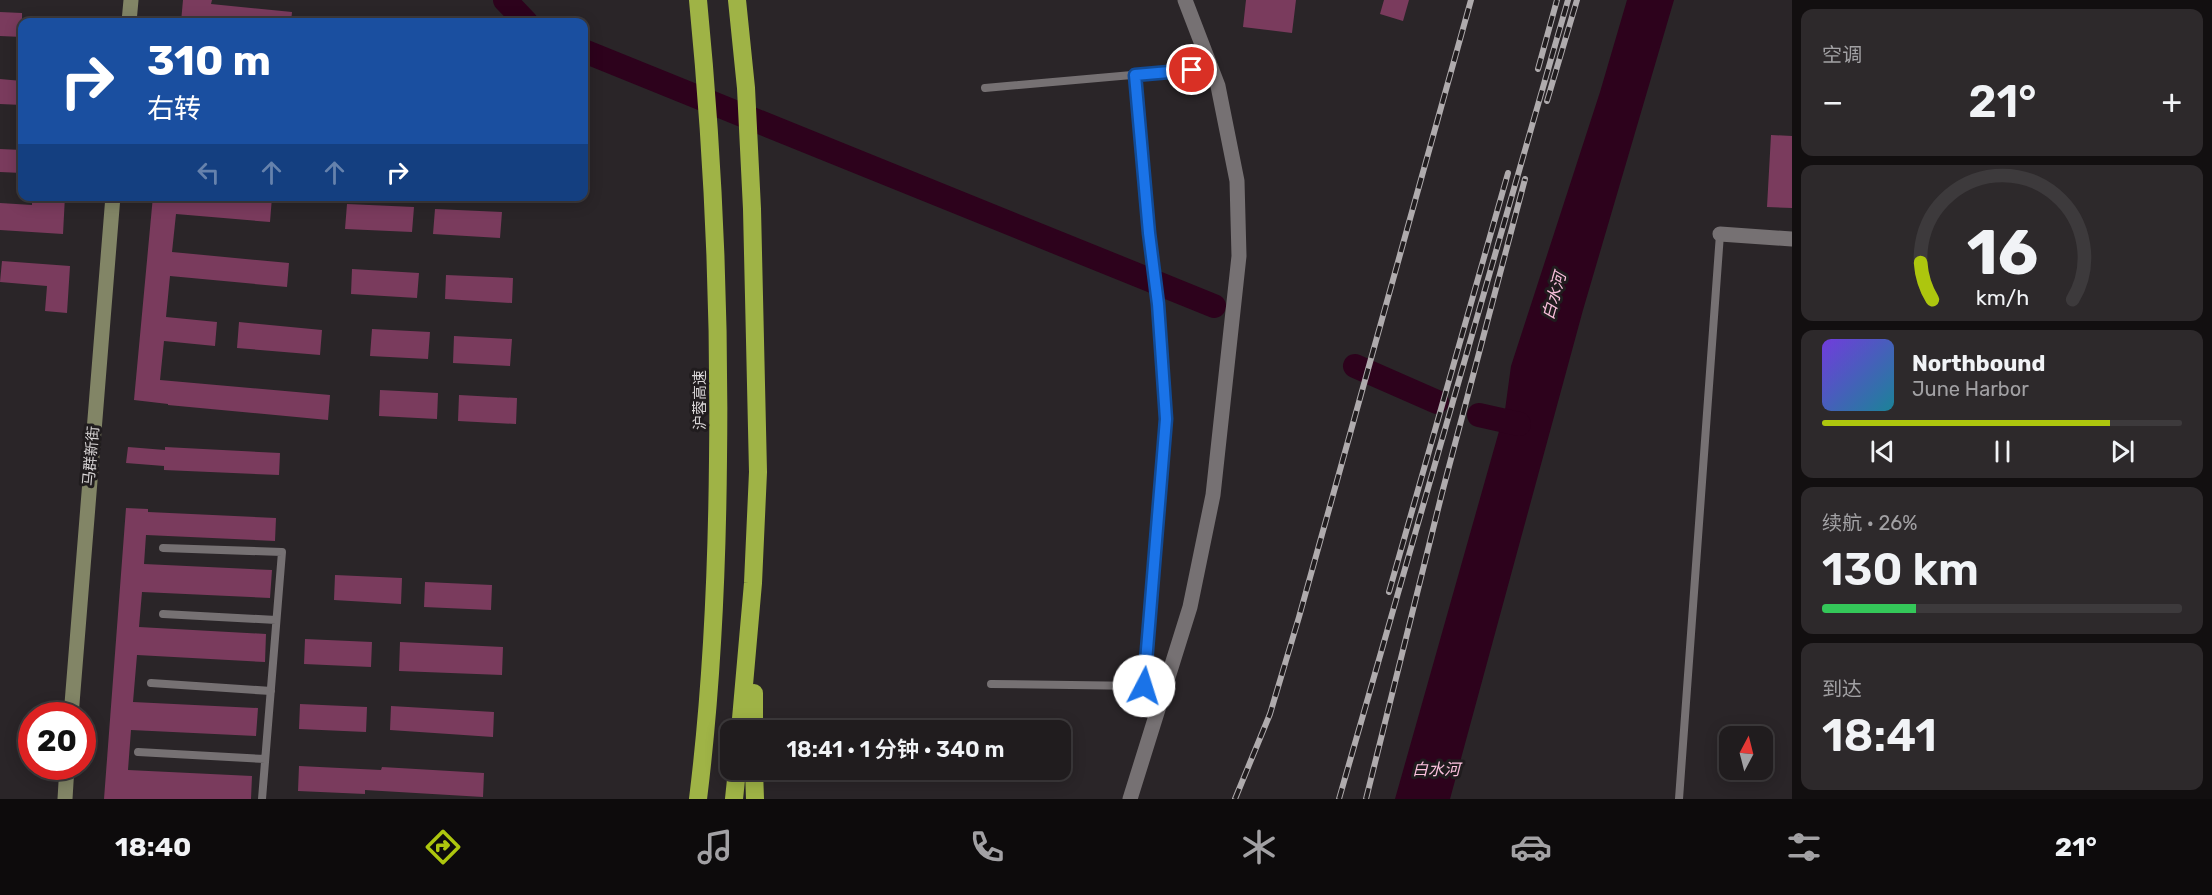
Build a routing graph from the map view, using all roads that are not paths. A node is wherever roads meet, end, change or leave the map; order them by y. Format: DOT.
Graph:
graph roads {
  1 [pos="131,0"];
  2 [pos="698,0"];
  3 [pos="737,0"];
  4 [pos="1185,0"];
  5 [pos="129,18"];
  6 [pos="1211,68"];
  7 [pos="1135,75"];
  8 [pos="985,88"];
  9 [pos="113,201"];
  10 [pos="1720,234"];
  11 [pos="1792,239"];
  12 [pos="163,548"];
  13 [pos="753,583"];
  14 [pos="163,614"];
  15 [pos="276,620"];
  16 [pos="152,683"];
  17 [pos="991,684"];
  18 [pos="271,691"];
  19 [pos="72,702"];
  20 [pos="741,720"];
  21 [pos="754,720"];
  22 [pos="138,752"];
  23 [pos="265,759"];
  24 [pos="66,780"];
  25 [pos="736,780"];
  26 [pos="754,780"];
  27 [pos="65,799"];
  28 [pos="262,799"];
  29 [pos="698,799"];
  30 [pos="734,799"];
  31 [pos="754,799"];
  32 [pos="1130,799"];
  33 [pos="1679,799"];
  1 -- 5 [label="main road"];
  2 -- 29 [label="highway, 沪蓉高速"];
  3 -- 13 [label="highway"];
  4 -- 6 [label="street"];
  6 -- 7 [label="lane"];
  6 -- 32 [label="street"];
  7 -- 8 [label="lane"];
  7 -- 17 [label="lane"];
  9 -- 19 [label="main road, 马群新街"];
  10 -- 11 [label="street"];
  10 -- 33 [label="lane"];
  12 -- 15 [label="lane"];
  13 -- 20 [label="highway"];
  13 -- 21 [label="highway"];
  14 -- 15 [label="lane"];
  15 -- 18 [label="lane"];
  16 -- 18 [label="lane"];
  18 -- 23 [label="lane"];
  22 -- 23 [label="lane"];
  23 -- 28 [label="lane"];
  24 -- 27 [label="main road"];
  25 -- 30 [label="highway"];
  26 -- 31 [label="highway"];
}
